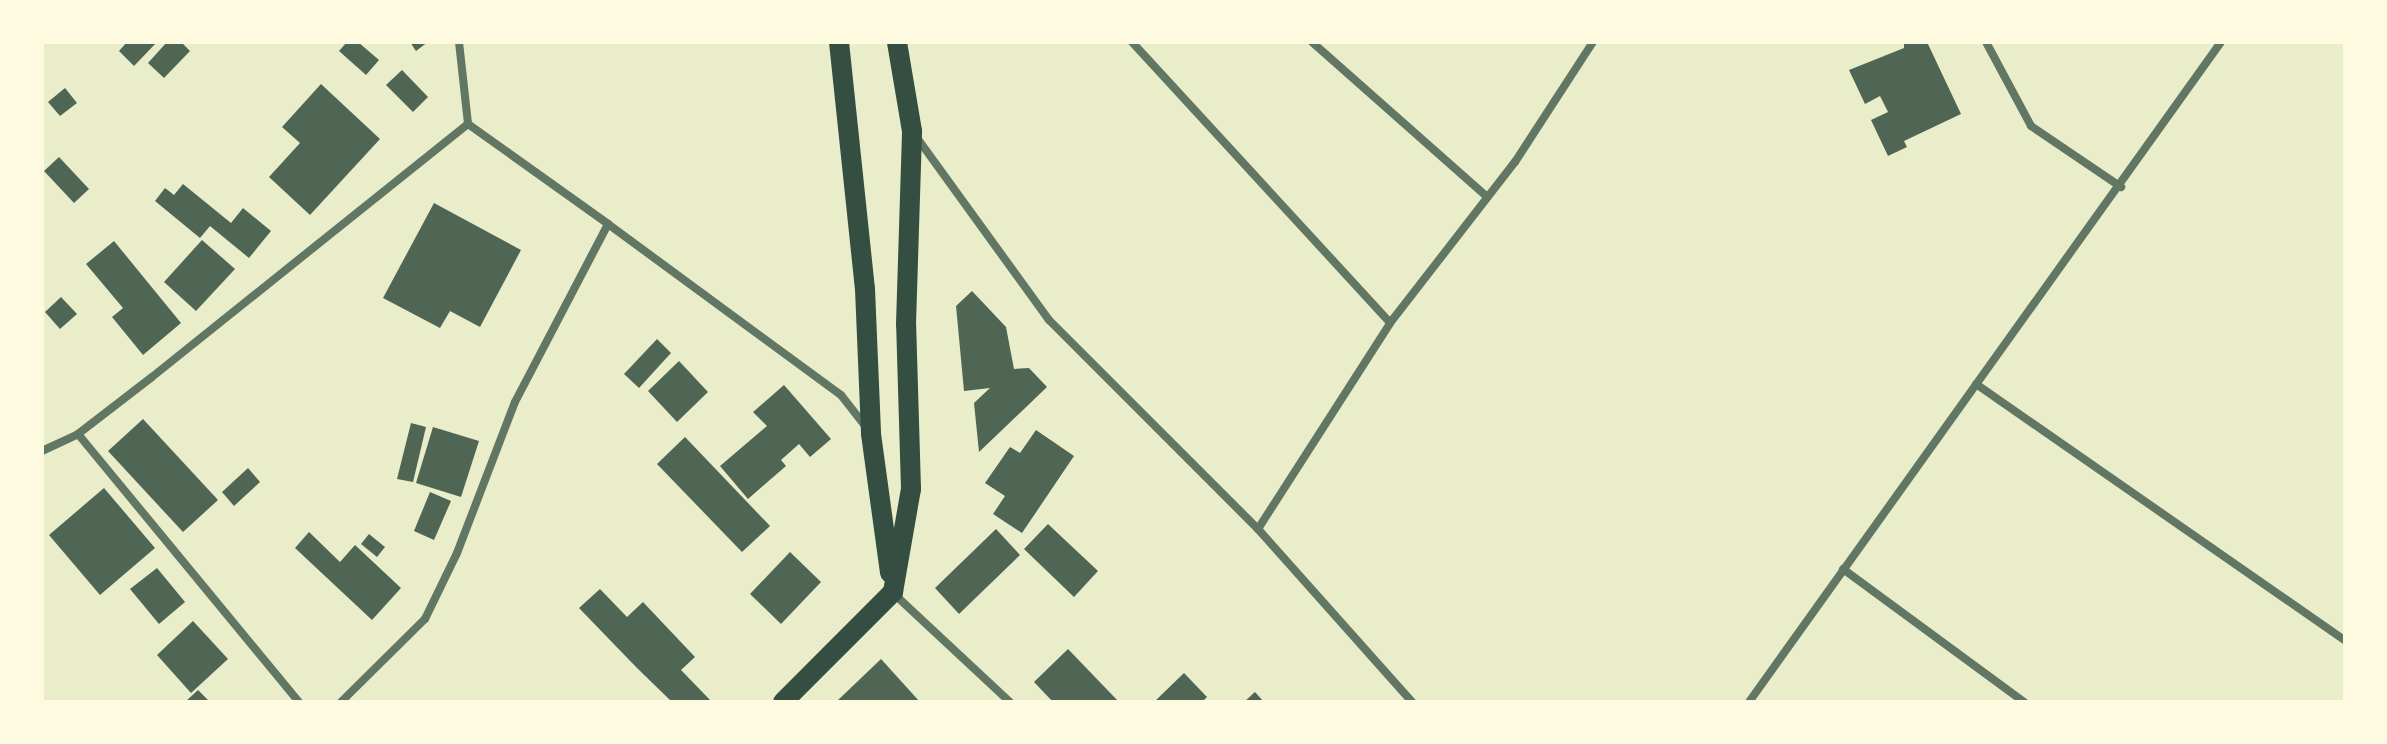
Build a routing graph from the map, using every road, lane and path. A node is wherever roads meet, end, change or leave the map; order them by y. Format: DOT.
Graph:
graph roads {
  1 [pos="459,42"];
  2 [pos="839,42"];
  3 [pos="897,42"];
  4 [pos="1132,42"];
  5 [pos="1312,42"];
  6 [pos="1593,42"];
  7 [pos="1986,42"];
  8 [pos="2221,42"];
  9 [pos="468,124"];
  10 [pos="912,131"];
  11 [pos="2121,187"];
  12 [pos="1487,197"];
  13 [pos="608,224"];
  14 [pos="1390,323"];
  15 [pos="1976,384"];
  16 [pos="78,434"];
  17 [pos="871,434"];
  18 [pos="42,451"];
  19 [pos="1258,529"];
  20 [pos="1843,569"];
  21 [pos="893,592"];
  22 [pos="2345,640"];
  23 [pos="299,702"];
  24 [pos="341,702"];
  25 [pos="783,702"];
  26 [pos="1010,702"];
  27 [pos="1412,702"];
  28 [pos="1749,702"];
  29 [pos="2024,702"];
  1 -- 9 [label="street"];
  2 -- 17 [label="main road"];
  3 -- 10 [label="main road"];
  4 -- 14 [label="street"];
  5 -- 12 [label="street"];
  6 -- 12 [label="street"];
  7 -- 11 [label="street"];
  8 -- 11 [label="street"];
  9 -- 13 [label="street"];
  9 -- 16 [label="street"];
  10 -- 19 [label="street"];
  10 -- 21 [label="main road"];
  11 -- 15 [label="street"];
  12 -- 14 [label="street"];
  13 -- 17 [label="street"];
  13 -- 24 [label="street"];
  14 -- 19 [label="street"];
  15 -- 20 [label="street"];
  15 -- 22 [label="street"];
  16 -- 18 [label="street"];
  16 -- 23 [label="street"];
  17 -- 21 [label="main road"];
  19 -- 27 [label="street"];
  20 -- 28 [label="street"];
  20 -- 29 [label="street"];
  21 -- 25 [label="main road"];
  21 -- 26 [label="street"];
}
